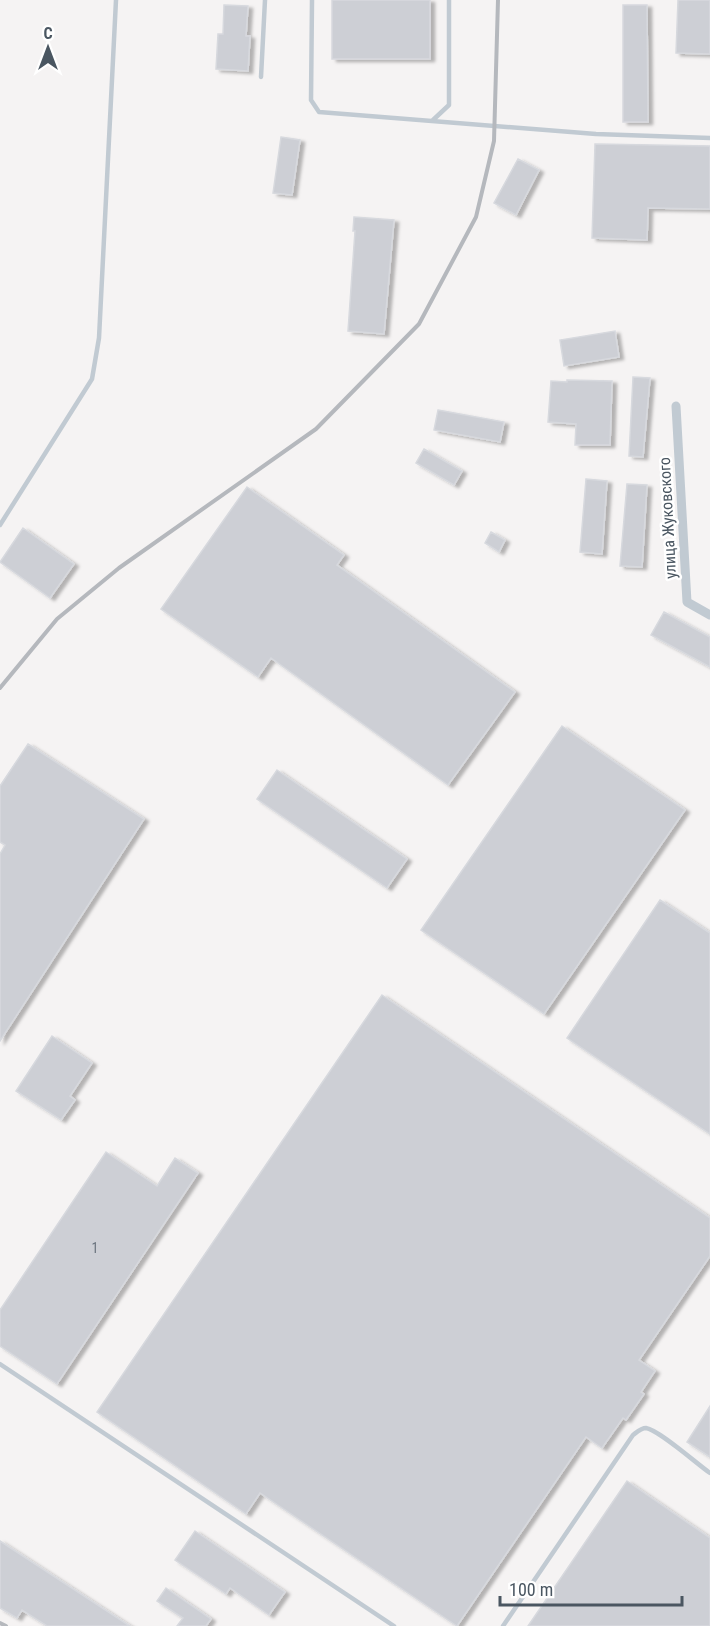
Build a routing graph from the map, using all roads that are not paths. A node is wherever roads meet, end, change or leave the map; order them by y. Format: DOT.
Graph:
graph roads {
  1 [pos="116,0"];
  2 [pos="265,0"];
  3 [pos="312,0"];
  4 [pos="449,0"];
  5 [pos="261,77"];
  6 [pos="433,120"];
  7 [pos="710,138"];
  8 [pos="676,406"];
  9 [pos="0,525"];
  10 [pos="710,615"];
  11 [pos="0,1364"];
  12 [pos="710,1473"];
  13 [pos="394,1626"];
  14 [pos="503,1626"];
  1 -- 9 [label="lane"];
  2 -- 5 [label="lane"];
  3 -- 6 [label="lane"];
  4 -- 6 [label="lane"];
  6 -- 7 [label="lane"];
  8 -- 10 [label="street, улица Жуковского"];
  11 -- 13 [label="lane"];
  12 -- 14 [label="lane"];
}
